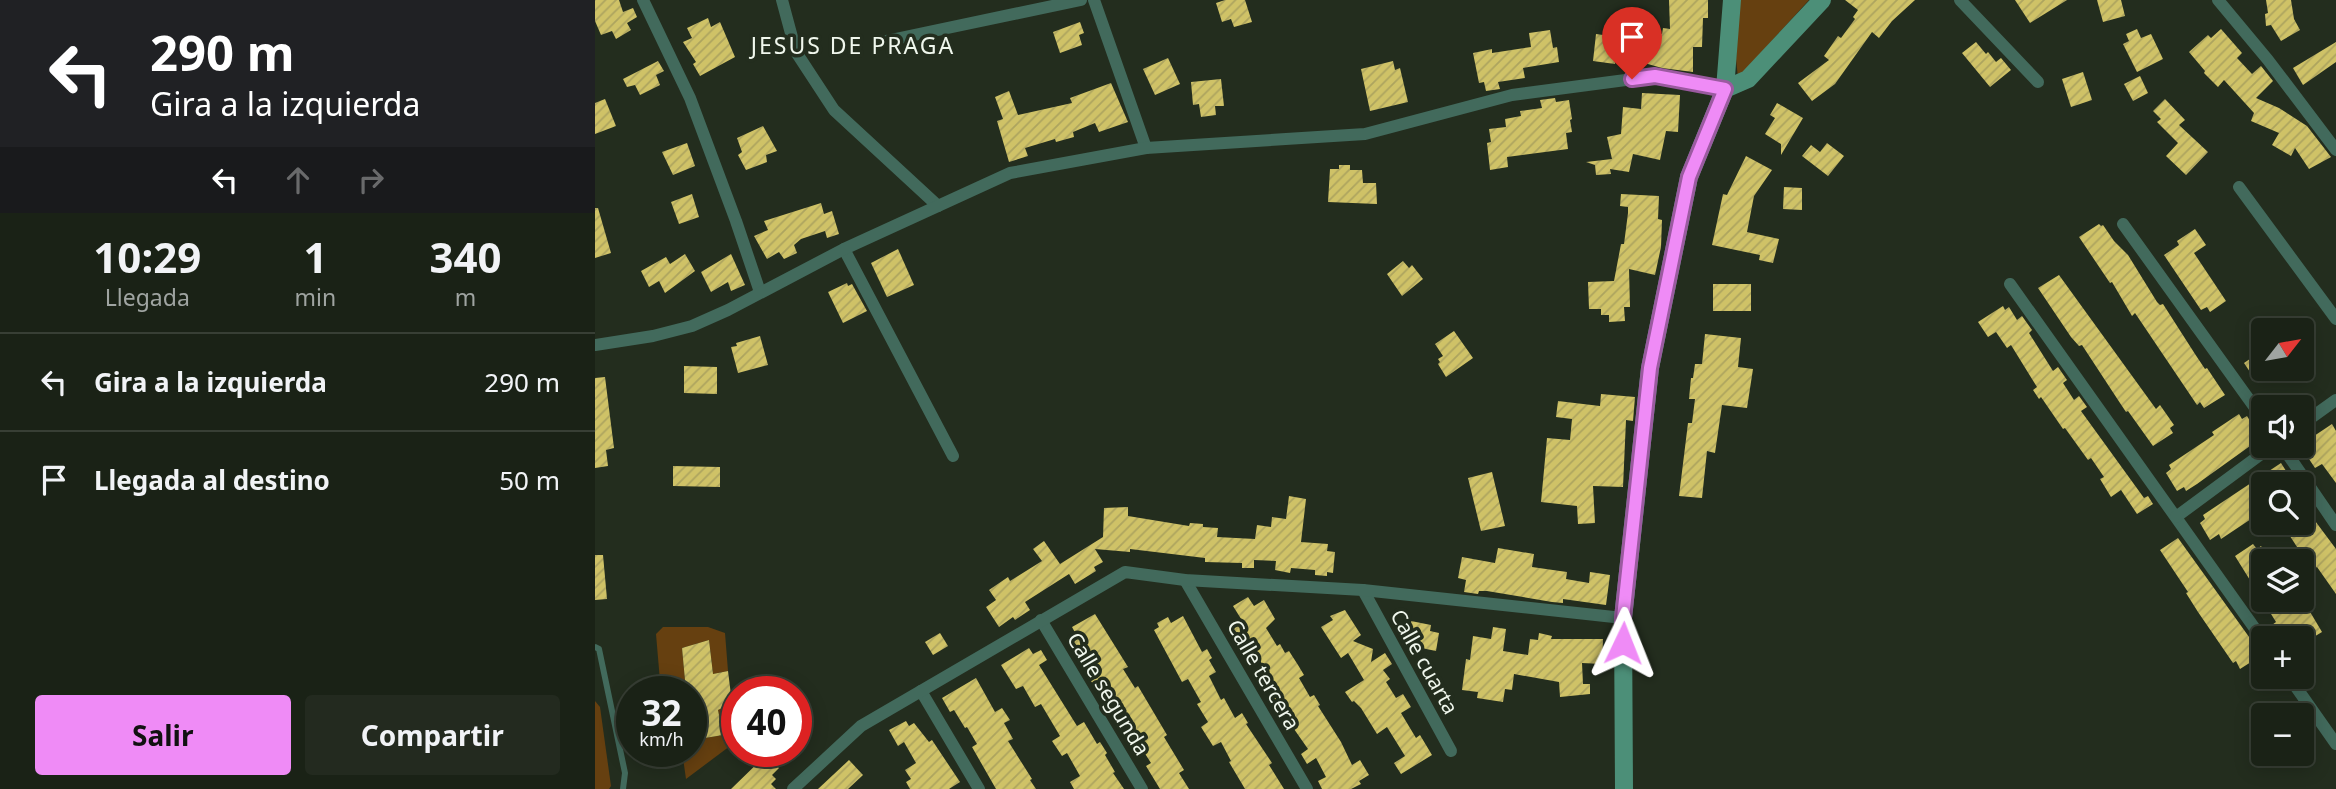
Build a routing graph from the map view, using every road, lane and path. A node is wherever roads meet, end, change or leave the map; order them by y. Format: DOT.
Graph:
graph roads {
  1 [pos="643,0"];
  2 [pos="782,0"];
  3 [pos="1081,0"];
  4 [pos="1094,0"];
  5 [pos="1732,0"];
  6 [pos="1822,0"];
  7 [pos="1959,0"];
  8 [pos="2218,0"];
  9 [pos="881,42"];
  10 [pos="2038,82"];
  11 [pos="1725,89"];
  12 [pos="1146,148"];
  13 [pos="2336,150"];
  14 [pos="2239,187"];
  15 [pos="938,206"];
  16 [pos="2123,224"];
  17 [pos="844,249"];
  18 [pos="2010,284"];
  19 [pos="760,292"];
  20 [pos="2336,319"];
  21 [pos="595,345"];
  22 [pos="2336,400"];
  23 [pos="2251,402"];
  24 [pos="2314,416"];
  25 [pos="953,456"];
  26 [pos="2256,458"];
  27 [pos="2290,458"];
  28 [pos="2176,517"];
  29 [pos="2336,525"];
  30 [pos="1185,580"];
  31 [pos="1363,590"];
  32 [pos="1623,618"];
  33 [pos="1041,620"];
  34 [pos="2253,626"];
  35 [pos="595,647"];
  36 [pos="2297,689"];
  37 [pos="921,691"];
  38 [pos="2336,744"];
  39 [pos="1451,751"];
  40 [pos="623,789"];
  41 [pos="793,789"];
  42 [pos="979,789"];
  43 [pos="1142,789"];
  44 [pos="1307,789"];
  45 [pos="1624,789"];
  1 -- 19 [label="street"];
  2 -- 15 [label="street"];
  3 -- 9 [label="street"];
  4 -- 12 [label="street"];
  5 -- 11 [label="street"];
  6 -- 11 [label="street"];
  7 -- 10 [label="street"];
  8 -- 13 [label="street"];
  11 -- 12 [label="street"];
  11 -- 32 [label="street"];
  12 -- 15 [label="street"];
  14 -- 20 [label="street"];
  15 -- 17 [label="street"];
  16 -- 23 [label="street"];
  17 -- 19 [label="street"];
  17 -- 25 [label="street"];
  18 -- 28 [label="street"];
  19 -- 21 [label="street"];
  22 -- 24 [label="street"];
  26 -- 28 [label="street"];
  27 -- 29 [label="street"];
  28 -- 34 [label="street"];
  30 -- 31 [label="street"];
  30 -- 33 [label="street"];
  30 -- 44 [label="street, Calle tercera"];
  31 -- 32 [label="street"];
  31 -- 39 [label="street, Calle cuarta"];
  32 -- 45 [label="street"];
  33 -- 37 [label="street"];
  33 -- 43 [label="street, Calle segunda"];
  35 -- 40 [label="lane"];
  36 -- 38 [label="street"];
  37 -- 41 [label="street"];
  37 -- 42 [label="street"];
}
